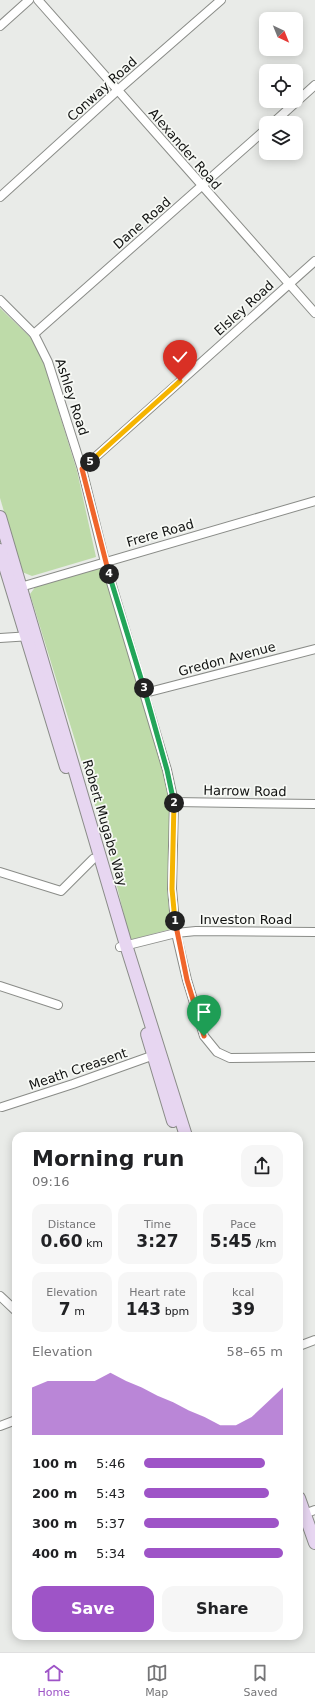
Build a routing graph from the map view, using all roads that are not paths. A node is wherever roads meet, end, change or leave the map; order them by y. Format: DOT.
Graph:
graph roads {
  1 [pos="29,0"];
  2 [pos="38,0"];
  3 [pos="221,0"];
  4 [pos="0,26"];
  5 [pos="315,85"];
  6 [pos="119,89"];
  7 [pos="281,116"];
  8 [pos="259,135"];
  9 [pos="202,186"];
  10 [pos="0,197"];
  11 [pos="315,261"];
  12 [pos="289,285"];
  13 [pos="0,300"];
  14 [pos="315,313"];
  15 [pos="34,334"];
  16 [pos="82,469"];
  17 [pos="315,501"];
  18 [pos="0,516"];
  19 [pos="0,550"];
  20 [pos="105,562"];
  21 [pos="16,588"];
  22 [pos="31,636"];
  23 [pos="0,638"];
  24 [pos="315,649"];
  25 [pos="145,693"];
  26 [pos="174,802"];
  27 [pos="315,804"];
  28 [pos="93,859"];
  29 [pos="0,872"];
  30 [pos="315,932"];
  31 [pos="176,933"];
  32 [pos="123,946"];
  33 [pos="0,986"];
  34 [pos="58,1005"];
  35 [pos="157,1054"];
  36 [pos="315,1057"];
  37 [pos="1,1109"];
  38 [pos="177,1132"];
  39 [pos="185,1132"];
  40 [pos="0,1296"];
  41 [pos="12,1308"];
  42 [pos="315,1340"];
  43 [pos="303,1344"];
  44 [pos="12,1422"];
  45 [pos="0,1426"];
  46 [pos="303,1503"];
  47 [pos="310,1512"];
  48 [pos="315,1543"];
  1 -- 4 [label="street"];
  2 -- 6 [label="street, Alexander Road"];
  3 -- 6 [label="street, Conway Road"];
  5 -- 7 [label="street"];
  6 -- 9 [label="street, Alexander Road"];
  6 -- 10 [label="street, Conway Road"];
  8 -- 9 [label="street, Dane Road"];
  9 -- 12 [label="street, Alexander Road"];
  9 -- 15 [label="street, Dane Road"];
  11 -- 12 [label="street, Elsley Road"];
  12 -- 14 [label="street, Alexander Road"];
  12 -- 16 [label="street, Elsley Road"];
  13 -- 15 [label="street, Ashley Road"];
  15 -- 16 [label="street, Ashley Road"];
  16 -- 20 [label="street, Ashley Road"];
  17 -- 20 [label="street, Frere Road"];
  18 -- 21 [label="main road, Robert Mugabe Way"];
  19 -- 21 [label="main road, Robert Mugabe Way"];
  20 -- 21 [label="street, Frere Road"];
  20 -- 25 [label="street, Ashley Road"];
  21 -- 22 [label="main road, Robert Mugabe Way"];
  22 -- 23 [label="street"];
  22 -- 28 [label="main road, Robert Mugabe Way"];
  22 -- 32 [label="main road, Robert Mugabe Way"];
  24 -- 25 [label="street, Gredon Avenue"];
  25 -- 26 [label="street, Ashley Road"];
  26 -- 27 [label="street, Harrow Road"];
  26 -- 31 [label="street, Ashley Road"];
  28 -- 29 [label="street"];
  28 -- 32 [label="main road, Robert Mugabe Way"];
  30 -- 31 [label="street, Investon Road"];
  31 -- 32 [label="street, Investon Road"];
  31 -- 36 [label="street, Ashley Road"];
  32 -- 35 [label="main road, Robert Mugabe Way"];
  33 -- 34 [label="street"];
  35 -- 37 [label="street, Meath Creasent"];
  35 -- 38 [label="main road, Robert Mugabe Way"];
  35 -- 39 [label="main road, Robert Mugabe Way"];
  40 -- 41 [label="street"];
  42 -- 43 [label="street"];
  44 -- 45 [label="street"];
  46 -- 47 [label="main road"];
  47 -- 48 [label="main road"];
}
